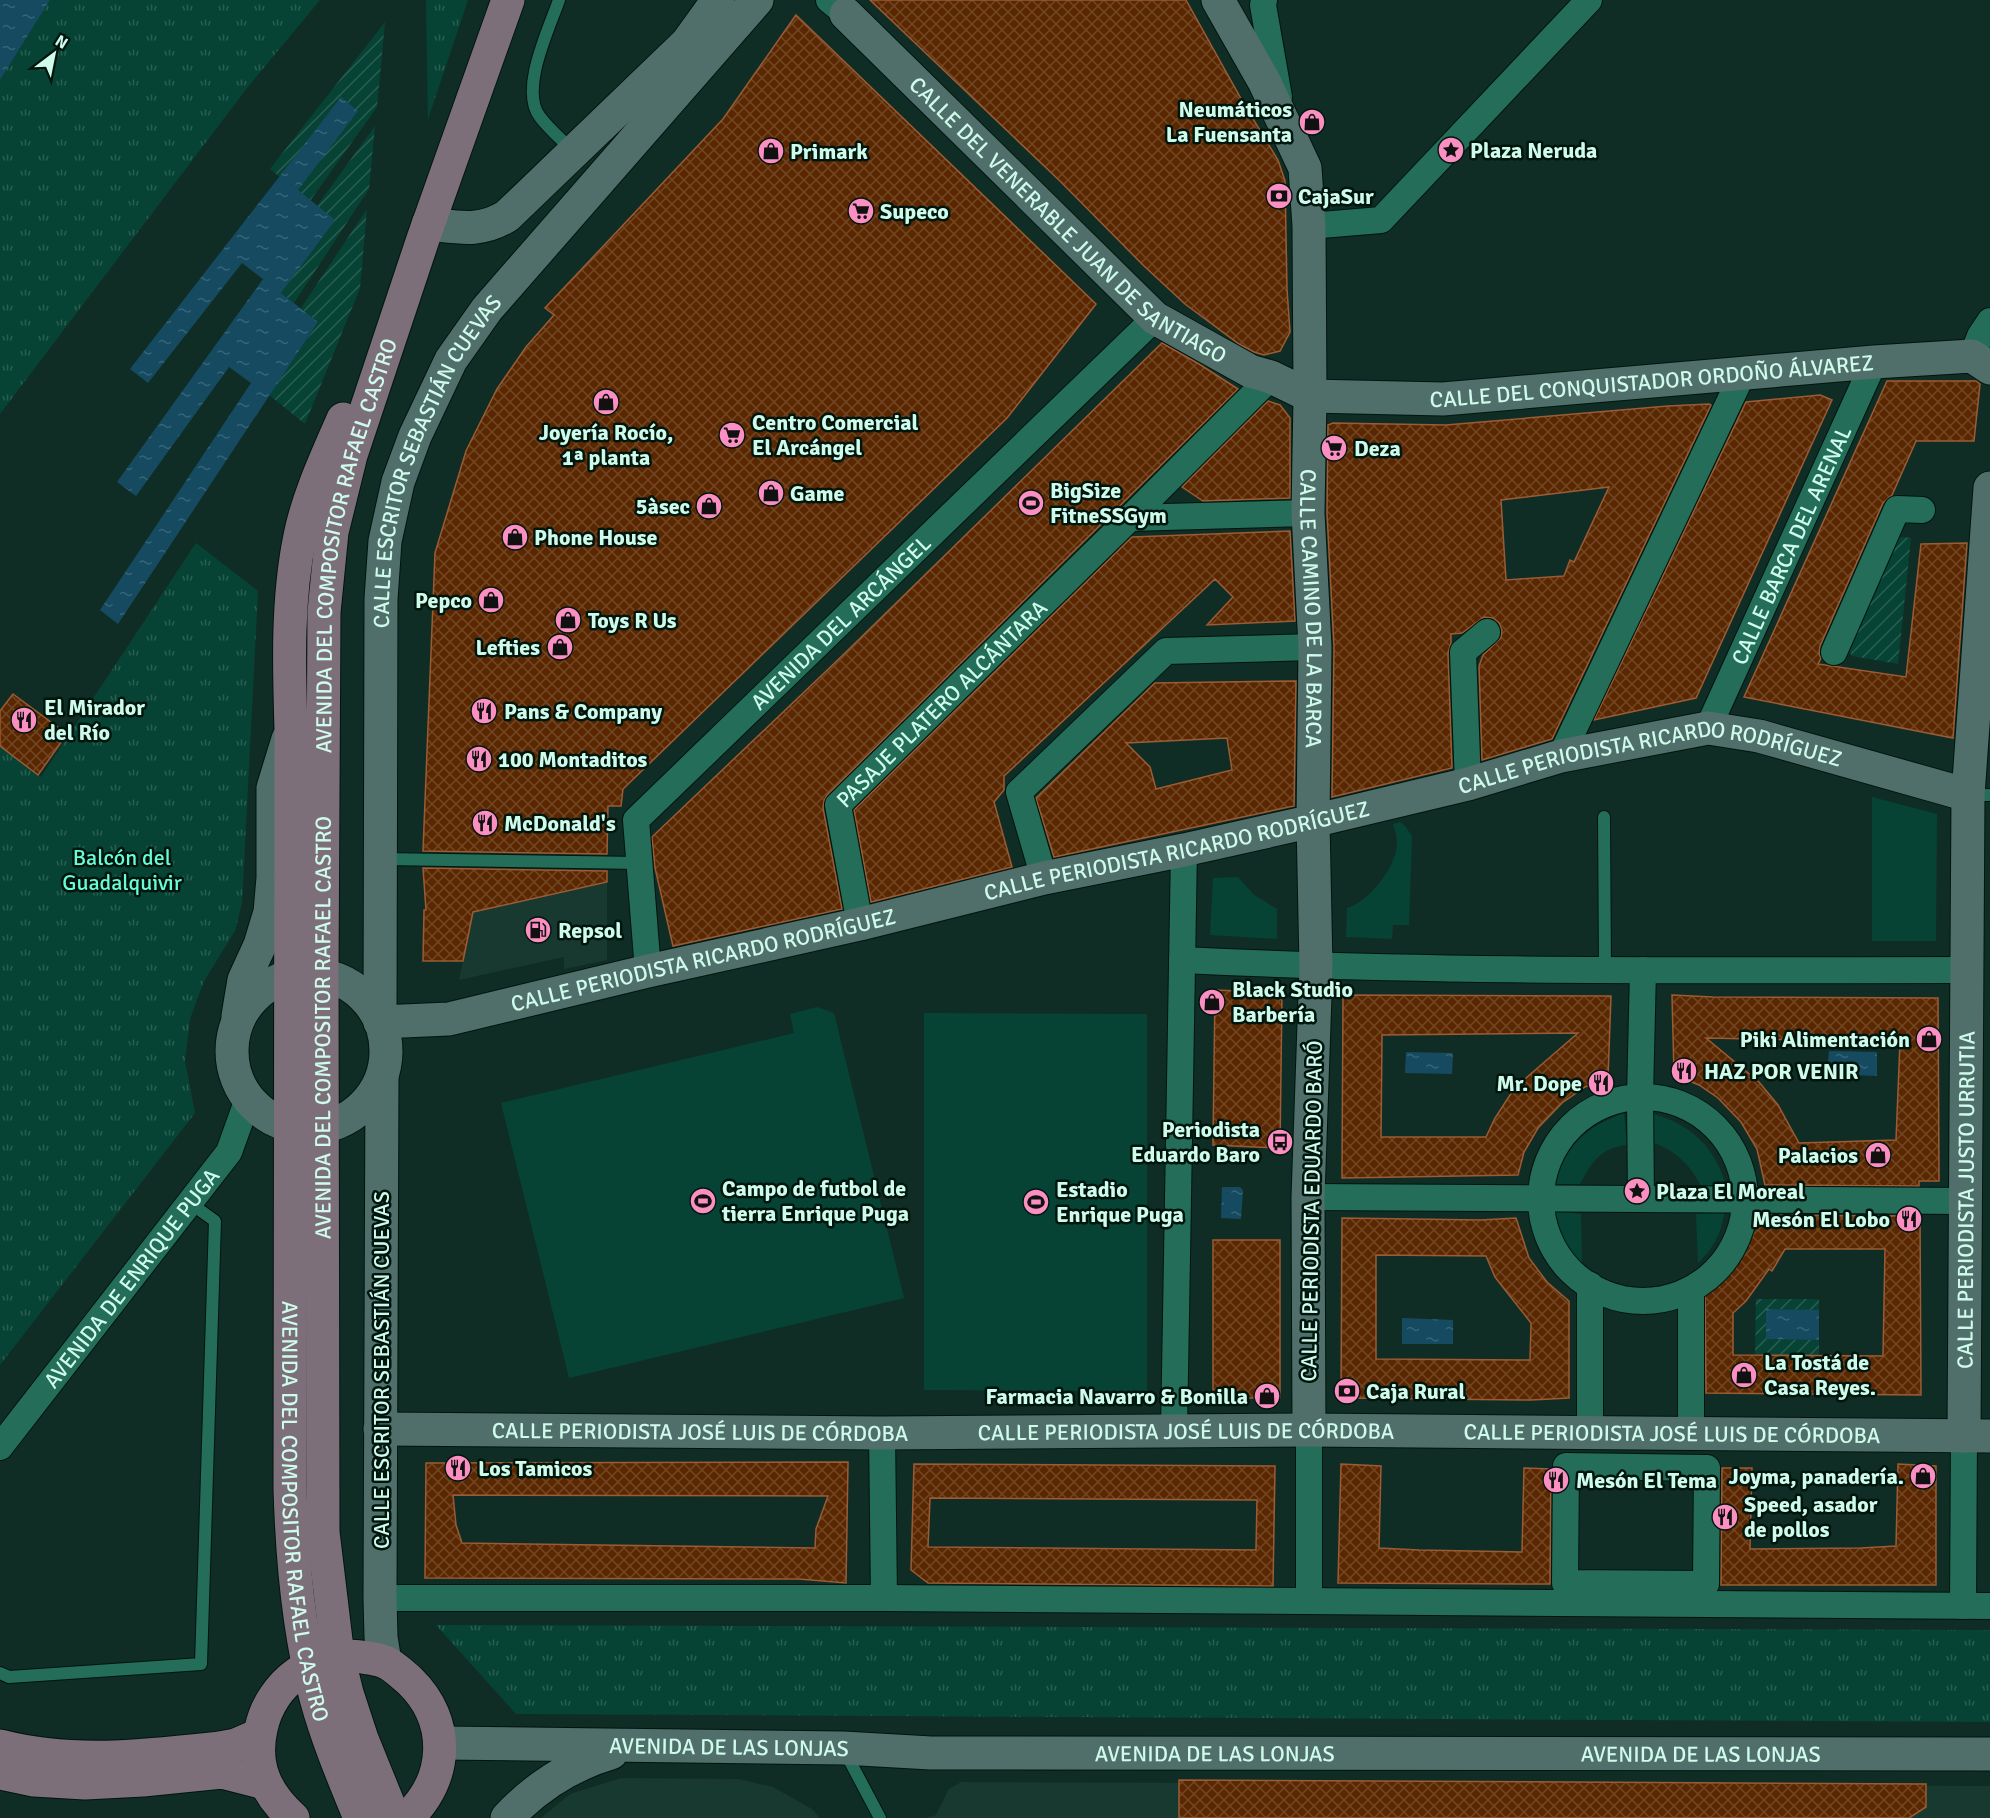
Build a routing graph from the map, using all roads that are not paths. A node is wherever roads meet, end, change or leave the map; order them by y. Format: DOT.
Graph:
graph roads {
  1 [pos="508,0"];
  2 [pos="559,0"];
  3 [pos="718,0"];
  4 [pos="757,0"];
  5 [pos="1218,0"];
  6 [pos="1264,0"];
  7 [pos="1589,0"];
  8 [pos="838,5"];
  9 [pos="1284,124"];
  10 [pos="573,152"];
  11 [pos="1309,226"];
  12 [pos="426,232"];
  13 [pos="1155,318"];
  14 [pos="1990,321"];
  15 [pos="1874,362"];
  16 [pos="1981,362"];
  17 [pos="1743,373"];
  18 [pos="1271,377"];
  19 [pos="1310,396"];
  20 [pos="1990,488"];
  21 [pos="1922,510"];
  22 [pos="1308,513"];
  23 [pos="1130,518"];
  24 [pos="1487,632"];
  25 [pos="1315,647"];
  26 [pos="1834,652"];
  27 [pos="1708,728"];
  28 [pos="291,729"];
  29 [pos="1561,756"];
  30 [pos="1468,784"];
  31 [pos="1979,795"];
  32 [pos="1604,817"];
  33 [pos="1313,821"];
  34 [pos="1184,850"];
  35 [pos="382,859"];
  36 [pos="640,863"];
  37 [pos="1044,878"];
  38 [pos="860,924"];
  39 [pos="1182,960"];
  40 [pos="1316,966"];
  41 [pos="1605,970"];
  42 [pos="1643,970"];
  43 [pos="1967,970"];
  44 [pos="648,971"];
  45 [pos="307,976"];
  46 [pos="380,1022"];
  47 [pos="236,1025"];
  48 [pos="382,1078"];
  49 [pos="1640,1097"];
  50 [pos="248,1099"];
  51 [pos="290,1126"];
  52 [pos="323,1128"];
  53 [pos="1308,1197"];
  54 [pos="1540,1197"];
  55 [pos="1641,1199"];
  56 [pos="1745,1201"];
  57 [pos="1965,1201"];
  58 [pos="190,1203"];
  59 [pos="1590,1286"];
  60 [pos="1691,1288"];
  61 [pos="380,1429"];
  62 [pos="1310,1430"];
  63 [pos="1174,1431"];
  64 [pos="882,1433"];
  65 [pos="1583,1433"];
  66 [pos="1696,1434"];
  67 [pos="1977,1436"];
  68 [pos="0,1447"];
  69 [pos="1576,1466"];
  70 [pos="1702,1468"];
  71 [pos="1574,1593"];
  72 [pos="1701,1594"];
  73 [pos="380,1598"];
  74 [pos="884,1598"];
  75 [pos="1309,1601"];
  76 [pos="1963,1606"];
  77 [pos="1990,1606"];
  78 [pos="323,1661"];
  79 [pos="385,1662"];
  80 [pos="0,1673"];
  81 [pos="259,1735"];
  82 [pos="441,1743"];
  83 [pos="0,1746"];
  84 [pos="638,1747"];
  85 [pos="843,1748"];
  86 [pos="1990,1754"];
  87 [pos="0,1773"];
  88 [pos="265,1783"];
  89 [pos="293,1818"];
  90 [pos="360,1818"];
  91 [pos="394,1818"];
  92 [pos="407,1818"];
  93 [pos="507,1818"];
  94 [pos="880,1818"];
  1 -- 12 [label="main road, AVENIDA DEL COMPOSITOR RAFAEL CASTRO"];
  2 -- 10 [label="lane"];
  3 -- 10 [label="street"];
  4 -- 35 [label="street, CALLE ESCRITOR SEBASTIÁN CUEVAS"];
  5 -- 9 [label="street, CALLE CAMINO DE LA BARCA"];
  6 -- 9 [label="street"];
  7 -- 11 [label="street"];
  8 -- 13 [label="street, CALLE DEL VENERABLE JUAN DE SANTIAGO"];
  9 -- 11 [label="street, CALLE CAMINO DE LA BARCA"];
  10 -- 12 [label="street"];
  11 -- 19 [label="street, CALLE CAMINO DE LA BARCA"];
  12 -- 28 [label="main road, AVENIDA DEL COMPOSITOR RAFAEL CASTRO"];
  12 -- 45 [label="main road, AVENIDA DEL COMPOSITOR RAFAEL CASTRO"];
  13 -- 18 [label="street, CALLE DEL VENERABLE JUAN DE SANTIAGO"];
  13 -- 36 [label="street, AVENIDA DEL ARCÁNGEL"];
  14 -- 16 [label="street"];
  15 -- 16 [label="street, CALLE DEL CONQUISTADOR ORDOÑO ÁLVAREZ"];
  15 -- 17 [label="street, CALLE DEL CONQUISTADOR ORDOÑO ÁLVAREZ"];
  15 -- 27 [label="street, CALLE BARCA DEL ARENAL"];
  17 -- 19 [label="street, CALLE DEL CONQUISTADOR ORDOÑO ÁLVAREZ"];
  17 -- 29 [label="street"];
  18 -- 19 [label="street, CALLE DEL VENERABLE JUAN DE SANTIAGO"];
  18 -- 23 [label="street, PASAJE PLATERO ALCÁNTARA"];
  19 -- 22 [label="street, CALLE CAMINO DE LA BARCA"];
  20 -- 31 [label="street, CALLE PERIODISTA JUSTO URRUTIA"];
  21 -- 26 [label="street"];
  22 -- 23 [label="street"];
  22 -- 25 [label="street, CALLE CAMINO DE LA BARCA"];
  23 -- 38 [label="street, PASAJE PLATERO ALCÁNTARA"];
  24 -- 30 [label="street"];
  25 -- 33 [label="street, CALLE CAMINO DE LA BARCA"];
  25 -- 37 [label="street"];
  27 -- 29 [label="street, CALLE PERIODISTA RICARDO RODRÍGUEZ"];
  27 -- 31 [label="street, CALLE PERIODISTA RICARDO RODRÍGUEZ"];
  28 -- 45 [label="main road, AVENIDA DEL COMPOSITOR RAFAEL CASTRO"];
  28 -- 47 [label="street, AVENIDA DEL COMPOSITOR RAFAEL CASTRO"];
  29 -- 30 [label="street, CALLE PERIODISTA RICARDO RODRÍGUEZ"];
  30 -- 33 [label="street, CALLE PERIODISTA RICARDO RODRÍGUEZ"];
  31 -- 43 [label="street, CALLE PERIODISTA JUSTO URRUTIA"];
  32 -- 41 [label="lane"];
  33 -- 34 [label="street, CALLE PERIODISTA RICARDO RODRÍGUEZ"];
  33 -- 40 [label="street, CALLE PERIODISTA EDUARDO BARÓ"];
  34 -- 37 [label="street, CALLE PERIODISTA RICARDO RODRÍGUEZ"];
  34 -- 39 [label="street"];
  35 -- 36 [label="lane"];
  35 -- 46 [label="street, CALLE ESCRITOR SEBASTIÁN CUEVAS"];
  36 -- 44 [label="street, AVENIDA DEL ARCÁNGEL"];
  37 -- 38 [label="street, CALLE PERIODISTA RICARDO RODRÍGUEZ"];
  38 -- 44 [label="street, CALLE PERIODISTA RICARDO RODRÍGUEZ"];
  39 -- 40 [label="street"];
  39 -- 63 [label="street"];
  40 -- 41 [label="street"];
  40 -- 53 [label="street, CALLE PERIODISTA EDUARDO BARÓ"];
  41 -- 42 [label="street"];
  42 -- 43 [label="street"];
  42 -- 49 [label="street"];
  43 -- 57 [label="street, CALLE PERIODISTA JUSTO URRUTIA"];
  44 -- 46 [label="street, CALLE PERIODISTA RICARDO RODRÍGUEZ"];
  45 -- 46 [label="street"];
  45 -- 47 [label="street"];
  45 -- 51 [label="main road, AVENIDA DEL COMPOSITOR RAFAEL CASTRO"];
  45 -- 52 [label="main road, AVENIDA DEL COMPOSITOR RAFAEL CASTRO"];
  46 -- 48 [label="street, CALLE ESCRITOR SEBASTIÁN CUEVAS"];
  47 -- 50 [label="street, AVENIDA DEL COMPOSITOR RAFAEL CASTRO"];
  48 -- 52 [label="street"];
  48 -- 61 [label="street, CALLE ESCRITOR SEBASTIÁN CUEVAS"];
  49 -- 54 [label="street"];
  49 -- 55 [label="street"];
  49 -- 56 [label="street"];
  50 -- 51 [label="street"];
  50 -- 58 [label="street, AVENIDA DE ENRIQUE PUGA"];
  51 -- 52 [label="street"];
  51 -- 78 [label="main road, AVENIDA DEL COMPOSITOR RAFAEL CASTRO"];
  52 -- 78 [label="main road, AVENIDA DEL COMPOSITOR RAFAEL CASTRO"];
  53 -- 54 [label="street"];
  53 -- 62 [label="street, CALLE PERIODISTA EDUARDO BARÓ"];
  54 -- 55 [label="street"];
  54 -- 59 [label="street"];
  55 -- 56 [label="street"];
  56 -- 57 [label="street"];
  56 -- 60 [label="street"];
  57 -- 67 [label="street, CALLE PERIODISTA JUSTO URRUTIA"];
  58 -- 68 [label="street, AVENIDA DE ENRIQUE PUGA"];
  58 -- 80 [label="lane"];
  59 -- 60 [label="street"];
  59 -- 65 [label="street"];
  60 -- 66 [label="street"];
  61 -- 64 [label="street, CALLE PERIODISTA JOSÉ LUIS DE CÓRDOBA"];
  61 -- 73 [label="street, CALLE ESCRITOR SEBASTIÁN CUEVAS"];
  62 -- 63 [label="street, CALLE PERIODISTA JOSÉ LUIS DE CÓRDOBA"];
  62 -- 65 [label="street, CALLE PERIODISTA JOSÉ LUIS DE CÓRDOBA"];
  62 -- 75 [label="street, CALLE PERIODISTA EDUARDO BARÓ"];
  63 -- 64 [label="street, CALLE PERIODISTA JOSÉ LUIS DE CÓRDOBA"];
  64 -- 74 [label="street"];
  65 -- 66 [label="street, CALLE PERIODISTA JOSÉ LUIS DE CÓRDOBA"];
  65 -- 69 [label="street"];
  66 -- 67 [label="street, CALLE PERIODISTA JOSÉ LUIS DE CÓRDOBA"];
  66 -- 70 [label="street"];
  67 -- 76 [label="street, CALLE PERIODISTA JUSTO URRUTIA"];
  69 -- 70 [label="street"];
  69 -- 71 [label="street"];
  70 -- 72 [label="street"];
  71 -- 72 [label="street"];
  71 -- 75 [label="street"];
  72 -- 76 [label="street"];
  73 -- 74 [label="street"];
  73 -- 79 [label="street, CALLE ESCRITOR SEBASTIÁN CUEVAS"];
  74 -- 75 [label="street"];
  76 -- 77 [label="street"];
  78 -- 79 [label="main road"];
  78 -- 81 [label="main road"];
  78 -- 90 [label="main road, AVENIDA DEL COMPOSITOR RAFAEL CASTRO"];
  78 -- 91 [label="main road, AVENIDA DEL COMPOSITOR RAFAEL CASTRO"];
  79 -- 82 [label="main road"];
  81 -- 83 [label="main road"];
  81 -- 88 [label="main road"];
  82 -- 84 [label="street, AVENIDA DE LAS LONJAS"];
  82 -- 92 [label="main road"];
  84 -- 85 [label="street, AVENIDA DE LAS LONJAS"];
  84 -- 93 [label="street"];
  85 -- 86 [label="street, AVENIDA DE LAS LONJAS"];
  85 -- 94 [label="lane"];
  87 -- 88 [label="main road"];
  88 -- 89 [label="main road"];
}
